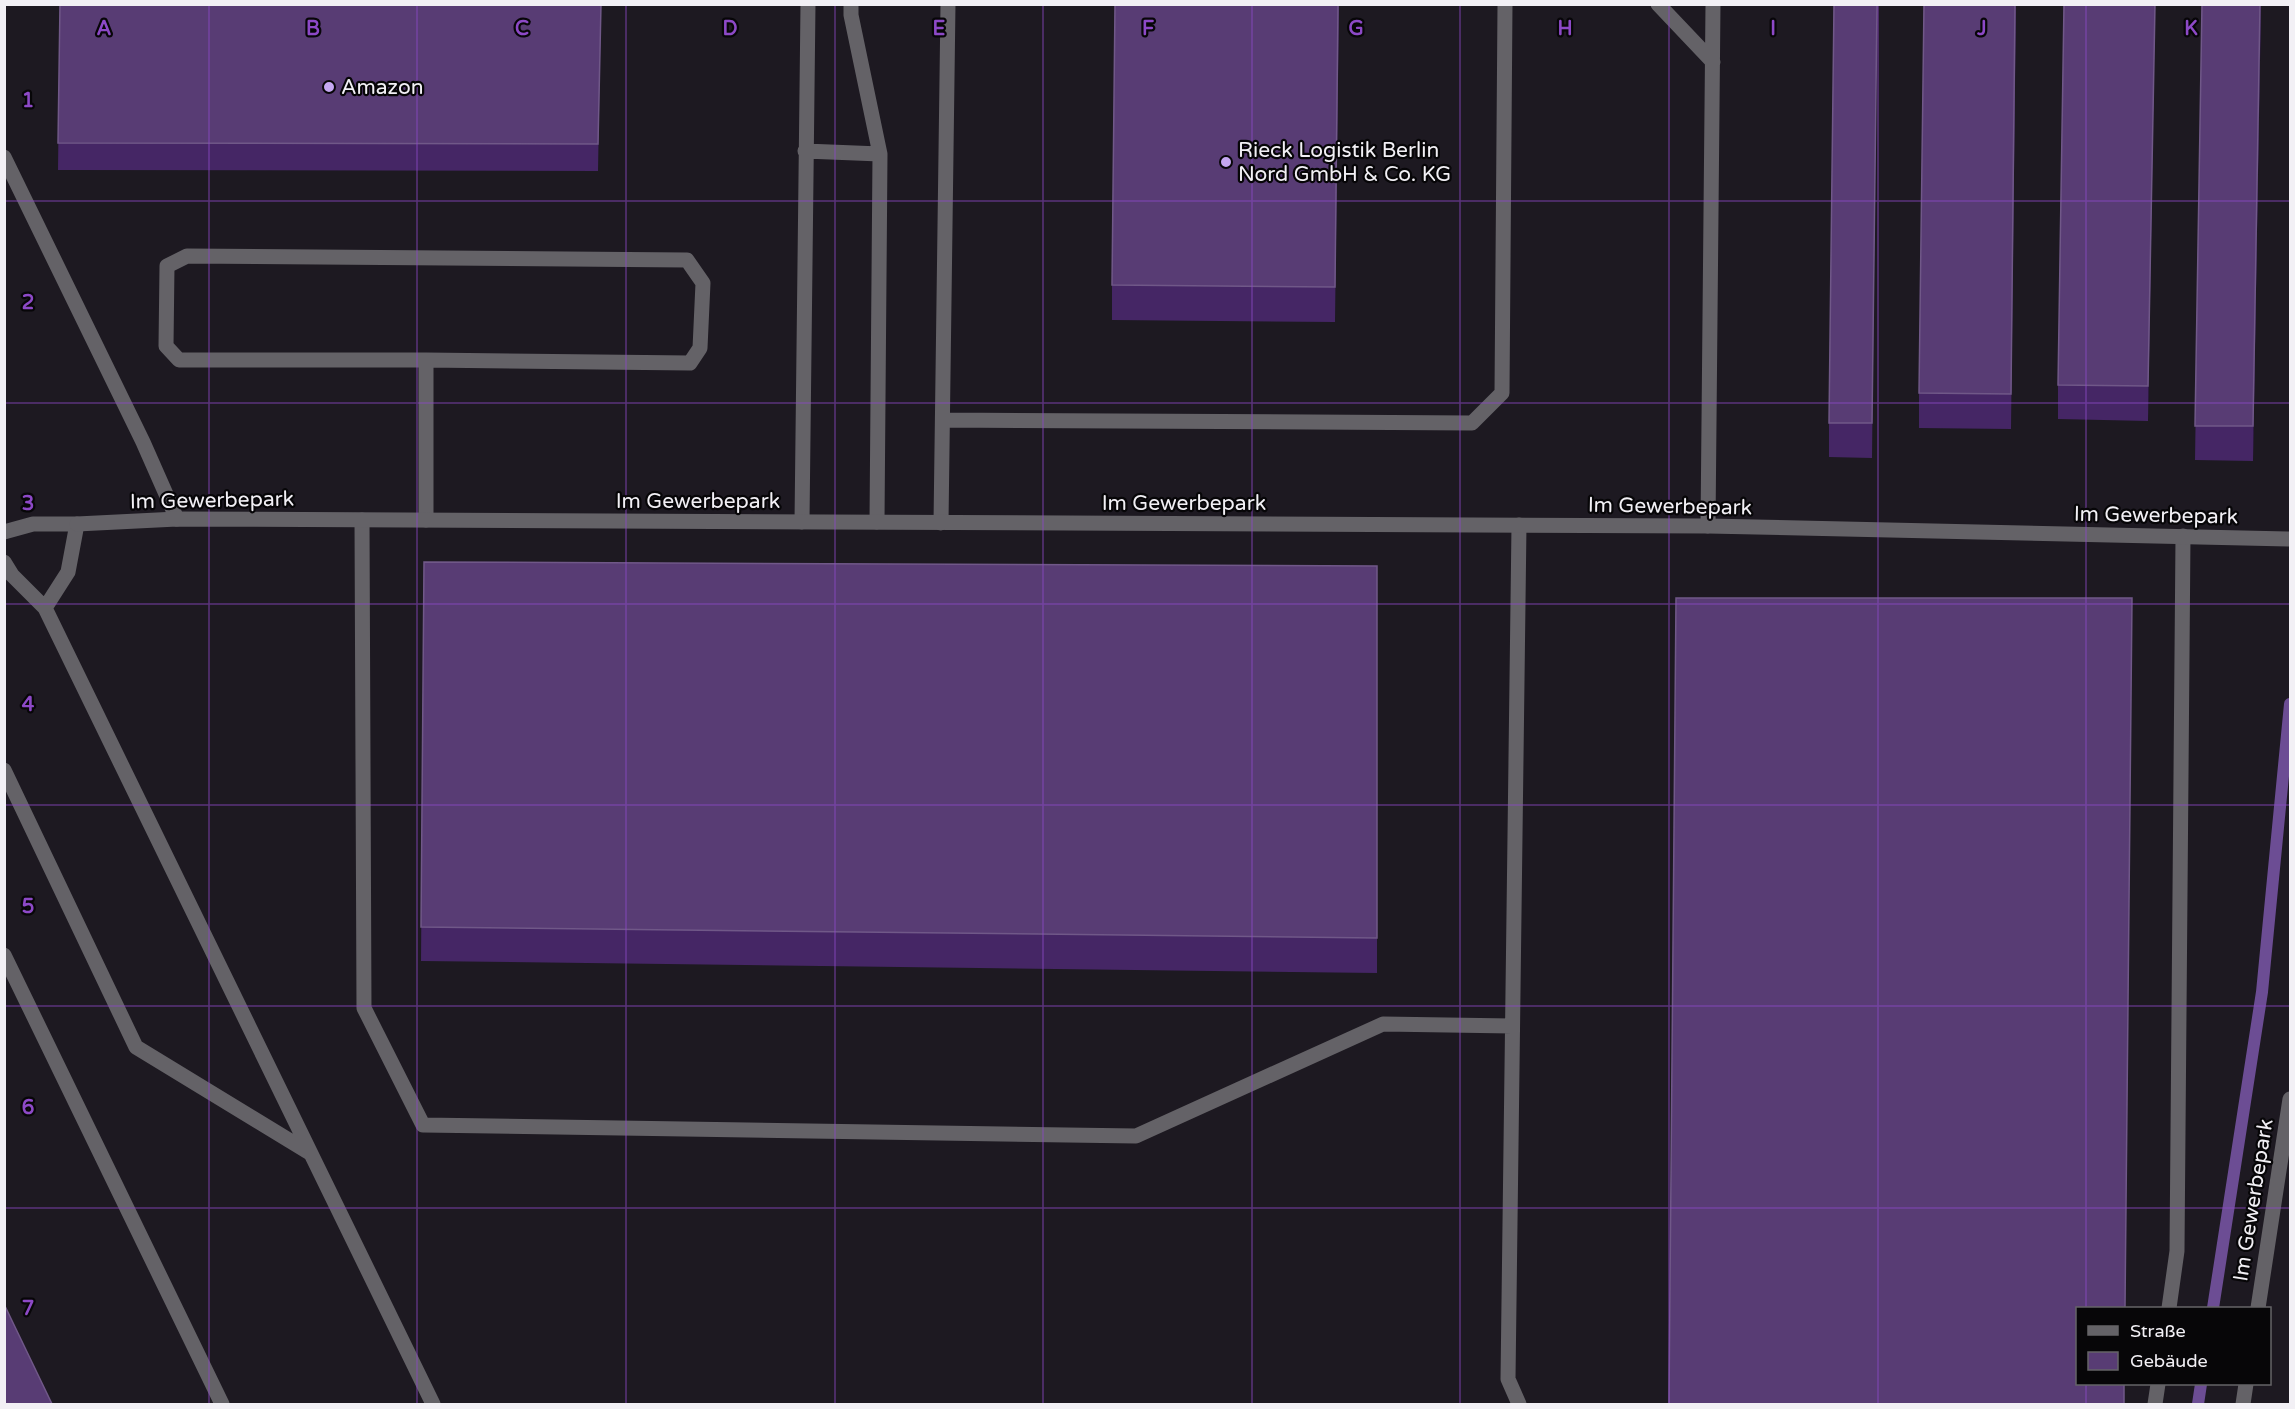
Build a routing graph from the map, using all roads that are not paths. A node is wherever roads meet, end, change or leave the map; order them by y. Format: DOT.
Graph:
graph roads {
  1 [pos="808,4"];
  2 [pos="851,4"];
  3 [pos="948,4"];
  4 [pos="1505,4"];
  5 [pos="1658,4"];
  6 [pos="1713,4"];
  7 [pos="1713,63"];
  8 [pos="805,151"];
  9 [pos="880,154"];
  10 [pos="4,157"];
  11 [pos="426,360"];
  12 [pos="944,420"];
  13 [pos="177,519"];
  14 [pos="362,520"];
  15 [pos="426,520"];
  16 [pos="802,522"];
  17 [pos="877,522"];
  18 [pos="941,523"];
  19 [pos="77,524"];
  20 [pos="1519,525"];
  21 [pos="1708,526"];
  22 [pos="4,532"];
  23 [pos="2183,536"];
  24 [pos="2290,539"];
  25 [pos="4,562"];
  26 [pos="45,608"];
  27 [pos="4,770"];
  28 [pos="4,955"];
  29 [pos="1512,1026"];
  30 [pos="2290,1099"];
  31 [pos="310,1153"];
  32 [pos="2169,1307"];
  33 [pos="2258,1307"];
  34 [pos="2158,1385"];
  35 [pos="2246,1385"];
  36 [pos="222,1404"];
  37 [pos="433,1404"];
  38 [pos="1519,1404"];
  39 [pos="2155,1404"];
  40 [pos="2243,1404"];
  1 -- 8 [label="street"];
  2 -- 9 [label="street"];
  3 -- 12 [label="street"];
  4 -- 12 [label="street"];
  5 -- 7 [label="street"];
  6 -- 7 [label="street"];
  7 -- 21 [label="street"];
  8 -- 9 [label="street"];
  8 -- 16 [label="street"];
  9 -- 17 [label="street"];
  10 -- 13 [label="street"];
  11 -- 11 [label="street"];
  11 -- 15 [label="street"];
  12 -- 18 [label="street"];
  13 -- 14 [label="street, Im Gewerbepark"];
  13 -- 19 [label="street, Im Gewerbepark"];
  14 -- 15 [label="street, Im Gewerbepark"];
  14 -- 29 [label="street"];
  15 -- 16 [label="street, Im Gewerbepark"];
  16 -- 17 [label="street, Im Gewerbepark"];
  17 -- 18 [label="street, Im Gewerbepark"];
  18 -- 20 [label="street, Im Gewerbepark"];
  19 -- 22 [label="street, Im Gewerbepark"];
  19 -- 26 [label="street"];
  20 -- 21 [label="street, Im Gewerbepark"];
  20 -- 29 [label="street"];
  21 -- 23 [label="street, Im Gewerbepark"];
  23 -- 24 [label="street, Im Gewerbepark"];
  23 -- 32 [label="street"];
  25 -- 26 [label="street"];
  26 -- 31 [label="street"];
  27 -- 31 [label="street"];
  28 -- 36 [label="street"];
  29 -- 38 [label="street"];
  30 -- 33 [label="street, Im Gewerbepark"];
  31 -- 37 [label="street"];
  34 -- 39 [label="street"];
  35 -- 40 [label="street"];
}
